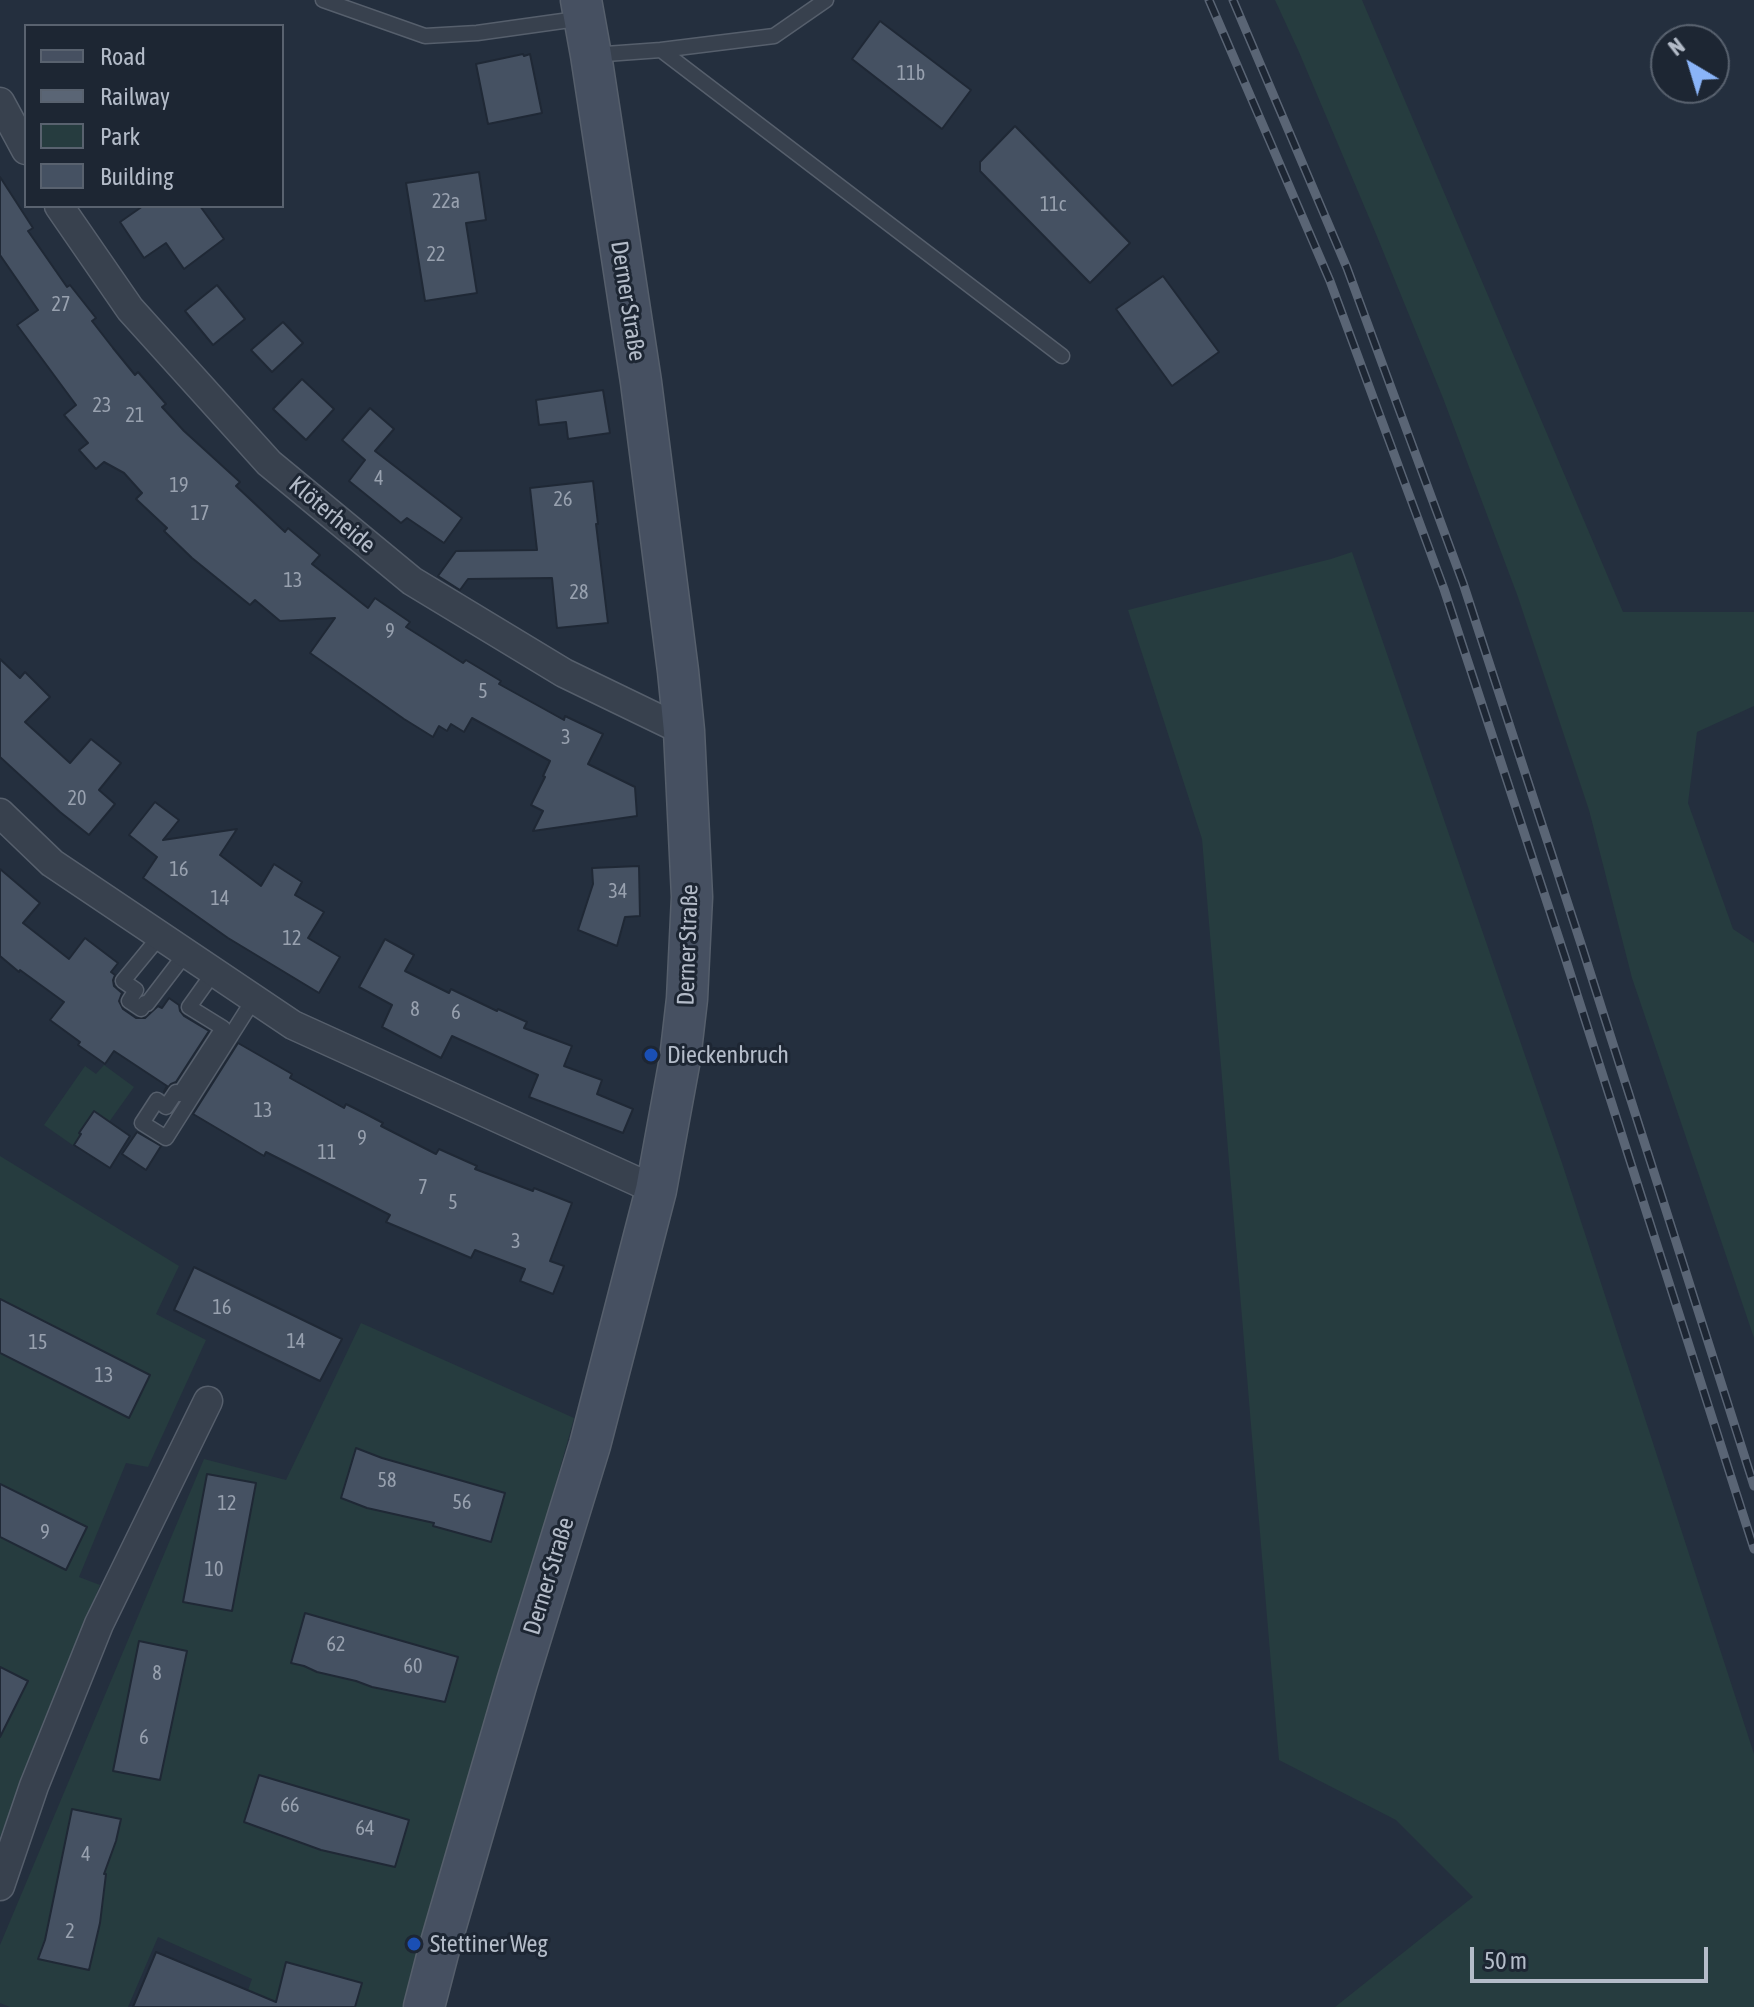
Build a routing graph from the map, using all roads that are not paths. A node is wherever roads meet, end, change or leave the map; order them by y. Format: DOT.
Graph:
graph roads {
  1 [pos="323,0"];
  2 [pos="826,0"];
  3 [pos="585,24"];
  4 [pos="661,50"];
  5 [pos="0,102"];
  6 [pos="24,146"];
  7 [pos="60,208"];
  8 [pos="1062,356"];
  9 [pos="684,731"];
  10 [pos="0,813"];
  11 [pos="160,936"];
  12 [pos="186,953"];
  13 [pos="214,972"];
  14 [pos="254,999"];
  15 [pos="656,1190"];
  16 [pos="208,1401"];
  17 [pos="0,1886"];
  18 [pos="424,2007"];
  1 -- 3 [label="lane"];
  2 -- 4 [label="lane"];
  3 -- 4 [label="lane"];
  3 -- 9 [label="street, Derner Straße"];
  4 -- 8 [label="lane"];
  5 -- 6 [label="street"];
  7 -- 9 [label="street, Klöterheide"];
  9 -- 15 [label="street, Derner Straße"];
  10 -- 11 [label="street"];
  11 -- 12 [label="street"];
  11 -- 12 [label="lane"];
  12 -- 13 [label="street"];
  13 -- 14 [label="street"];
  13 -- 14 [label="lane"];
  14 -- 15 [label="street"];
  15 -- 18 [label="street, Derner Straße"];
  16 -- 17 [label="street"];
}
